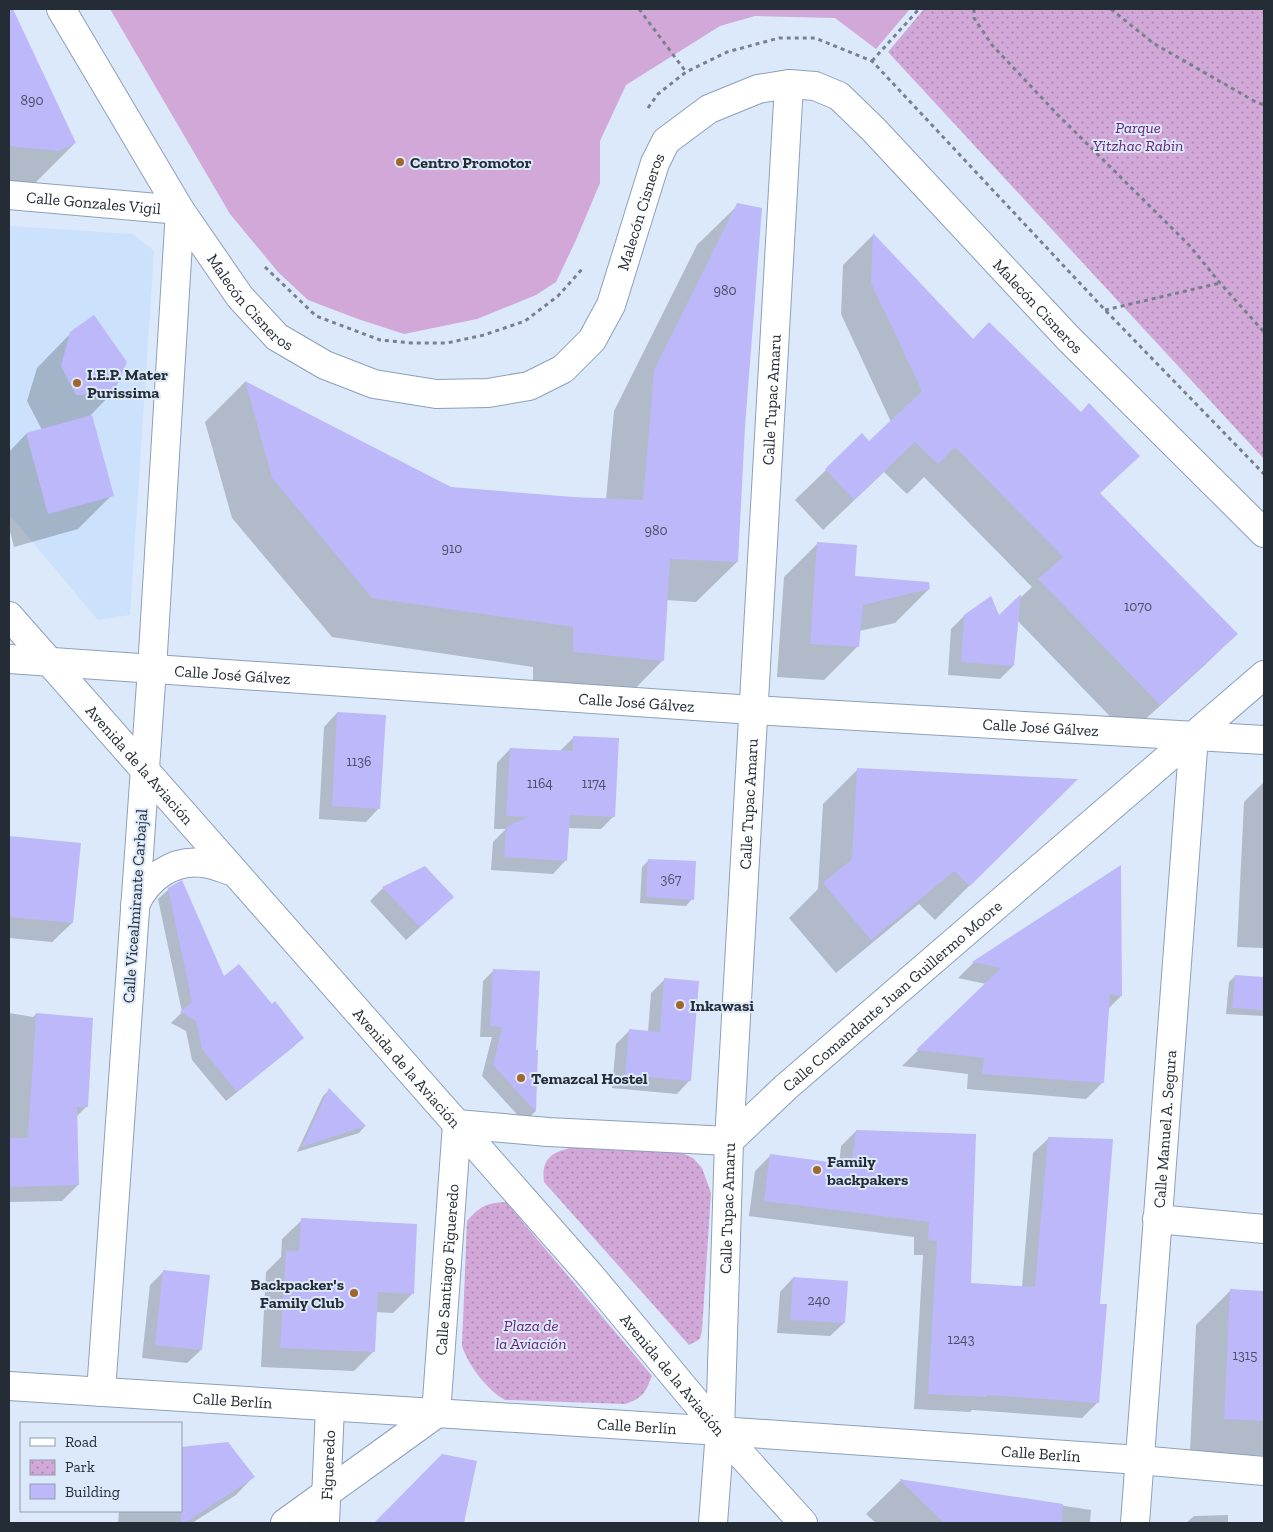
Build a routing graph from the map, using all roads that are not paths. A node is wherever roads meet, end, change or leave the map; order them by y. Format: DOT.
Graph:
graph roads {
  1 [pos="61,9"];
  2 [pos="789,84"];
  3 [pos="9,195"];
  4 [pos="180,210"];
  5 [pos="1264,533"];
  6 [pos="9,616"];
  7 [pos="9,659"];
  8 [pos="48,662"];
  9 [pos="152,669"];
  10 [pos="1264,676"];
  11 [pos="753,710"];
  12 [pos="1194,736"];
  13 [pos="1264,740"];
  14 [pos="145,772"];
  15 [pos="234,872"];
  16 [pos="135,905"];
  17 [pos="457,1124"];
  18 [pos="729,1141"];
  19 [pos="1157,1219"];
  20 [pos="1264,1229"];
  21 [pos="9,1386"];
  22 [pos="101,1392"];
  23 [pos="330,1407"];
  24 [pos="436,1414"];
  25 [pos="720,1432"];
  26 [pos="1139,1460"];
  27 [pos="1264,1471"];
  28 [pos="327,1492"];
  29 [pos="285,1523"];
  30 [pos="325,1523"];
  31 [pos="713,1523"];
  32 [pos="803,1523"];
  33 [pos="1135,1523"];
  1 -- 4 [label="street, Malecón Cisneros"];
  2 -- 4 [label="street, Malecón Cisneros"];
  2 -- 5 [label="street, Malecón Cisneros"];
  2 -- 11 [label="street, Calle Tupac Amaru"];
  3 -- 4 [label="street, Calle Gonzales Vigil"];
  4 -- 9 [label="street, Calle Vicealmirante Carbajal"];
  6 -- 8 [label="street, Avenida de la Aviación"];
  7 -- 8 [label="street, Calle José Gálvez"];
  8 -- 9 [label="street, Calle José Gálvez"];
  8 -- 14 [label="street, Avenida de la Aviación"];
  9 -- 11 [label="street, Calle José Gálvez"];
  9 -- 14 [label="street, Calle Vicealmirante Carbajal"];
  10 -- 12 [label="street, Calle Comandante Juan Guillermo Moore"];
  11 -- 12 [label="street, Calle José Gálvez"];
  11 -- 18 [label="street, Calle Tupac Amaru"];
  12 -- 13 [label="street, Calle José Gálvez"];
  12 -- 18 [label="street, Calle Comandante Juan Guillermo Moore"];
  12 -- 19 [label="street, Calle Manuel A. Segura"];
  14 -- 15 [label="street, Avenida de la Aviación"];
  14 -- 16 [label="street, Calle Vicealmirante Carbajal"];
  15 -- 16 [label="street"];
  15 -- 17 [label="street, Avenida de la Aviación"];
  16 -- 22 [label="street, Calle Vicealmirante Carbajal"];
  17 -- 18 [label="street"];
  17 -- 24 [label="street, Calle Santiago Figueredo"];
  17 -- 25 [label="street, Avenida de la Aviación"];
  18 -- 25 [label="street, Calle Tupac Amaru"];
  19 -- 20 [label="street"];
  19 -- 26 [label="street, Calle Manuel A. Segura"];
  21 -- 22 [label="street, Calle Berlín"];
  22 -- 23 [label="street, Calle Berlín"];
  23 -- 24 [label="street, Calle Berlín"];
  23 -- 28 [label="street, Figueredo"];
  24 -- 25 [label="street, Calle Berlín"];
  24 -- 28 [label="street"];
  25 -- 26 [label="street, Calle Berlín"];
  25 -- 31 [label="street, Calle Tupac Amaru"];
  25 -- 32 [label="street, Avenida de la Aviación"];
  26 -- 27 [label="street, Calle Berlín"];
  26 -- 33 [label="street, Calle Manuel A. Segura"];
  28 -- 29 [label="street"];
  28 -- 30 [label="street, Figueredo"];
}
